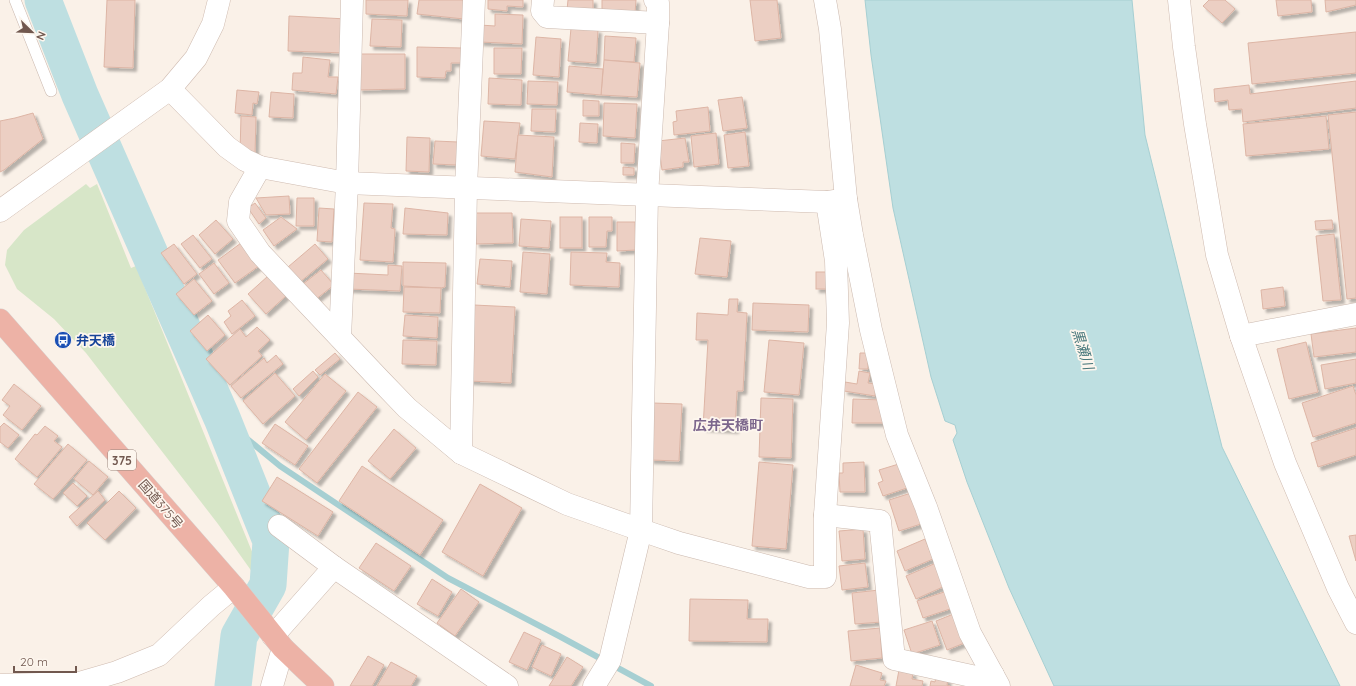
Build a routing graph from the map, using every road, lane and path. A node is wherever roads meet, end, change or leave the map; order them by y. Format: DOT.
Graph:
graph roads {
  1 [pos="15,0"];
  2 [pos="219,0"];
  3 [pos="352,0"];
  4 [pos="474,0"];
  5 [pos="543,0"];
  6 [pos="655,0"];
  7 [pos="825,0"];
  8 [pos="1179,0"];
  9 [pos="658,23"];
  10 [pos="170,89"];
  11 [pos="51,91"];
  12 [pos="260,167"];
  13 [pos="347,182"];
  14 [pos="466,188"];
  15 [pos="646,195"];
  16 [pos="837,200"];
  17 [pos="0,211"];
  18 [pos="1356,314"];
  19 [pos="0,320"];
  20 [pos="1241,336"];
  21 [pos="340,337"];
  22 [pos="461,453"];
  23 [pos="825,516"];
  24 [pos="279,526"];
  25 [pos="641,530"];
  26 [pos="334,567"];
  27 [pos="239,594"];
  28 [pos="1356,623"];
  29 [pos="274,637"];
  30 [pos="996,680"];
  31 [pos="0,685"];
  32 [pos="272,686"];
  33 [pos="323,686"];
  34 [pos="507,686"];
  35 [pos="594,686"];
  1 -- 11 [label="lane"];
  2 -- 10 [label="street"];
  3 -- 13 [label="street"];
  4 -- 14 [label="street"];
  5 -- 9 [label="street"];
  6 -- 9 [label="street"];
  7 -- 16 [label="street"];
  8 -- 20 [label="street"];
  9 -- 15 [label="street"];
  10 -- 12 [label="street"];
  10 -- 17 [label="street"];
  12 -- 13 [label="street"];
  12 -- 21 [label="street"];
  13 -- 14 [label="street"];
  13 -- 21 [label="street"];
  14 -- 15 [label="street"];
  14 -- 22 [label="street"];
  15 -- 16 [label="street"];
  15 -- 25 [label="street"];
  16 -- 23 [label="street"];
  16 -- 30 [label="street"];
  18 -- 20 [label="street"];
  19 -- 27 [label="highway, 国道375号 / 375"];
  20 -- 28 [label="street"];
  21 -- 22 [label="street"];
  22 -- 25 [label="street"];
  23 -- 25 [label="street"];
  23 -- 30 [label="street"];
  24 -- 26 [label="street"];
  25 -- 35 [label="street"];
  26 -- 29 [label="street"];
  26 -- 34 [label="street"];
  27 -- 29 [label="highway, 国道375号 / 375"];
  27 -- 31 [label="street"];
  29 -- 32 [label="street"];
  29 -- 33 [label="highway, 国道375号 / 375"];
}
